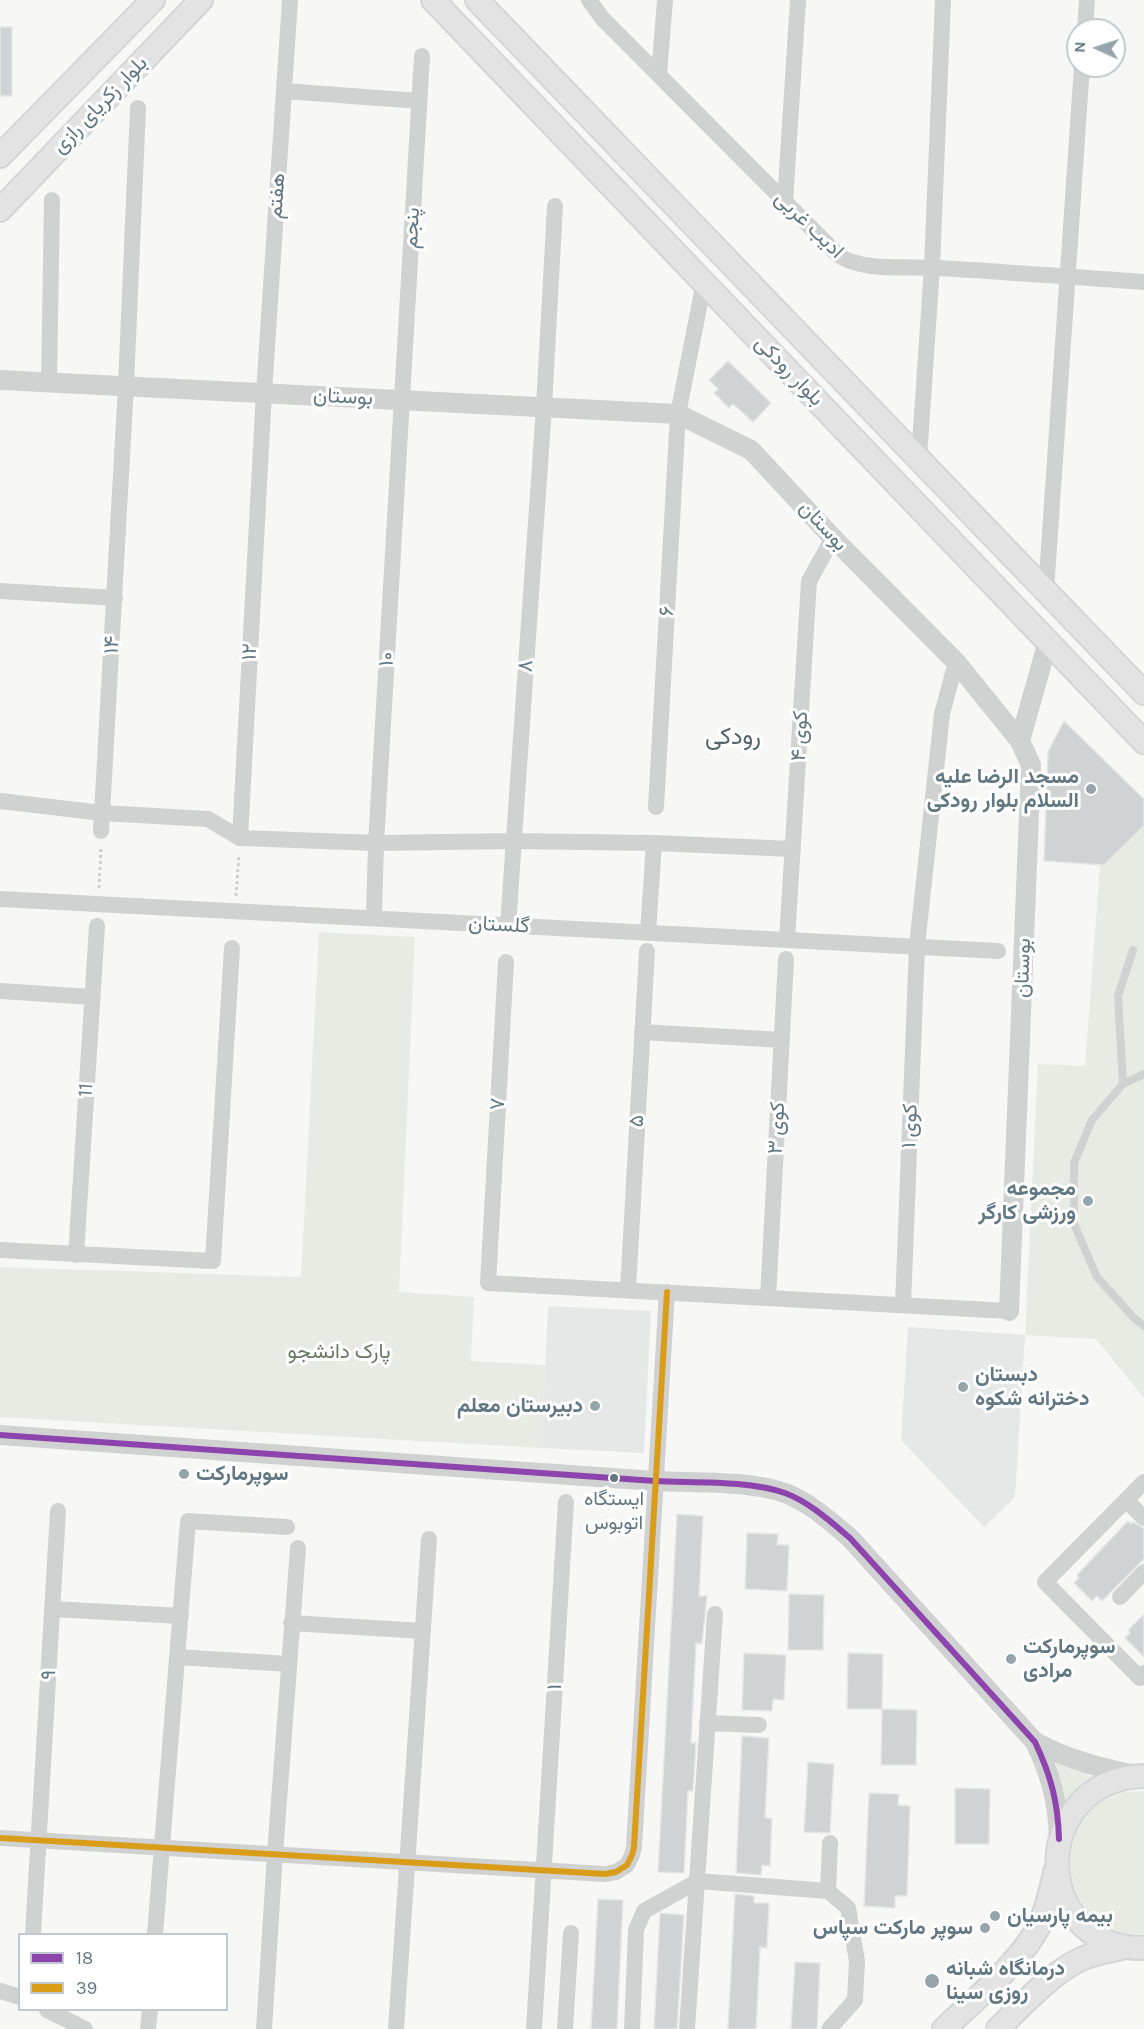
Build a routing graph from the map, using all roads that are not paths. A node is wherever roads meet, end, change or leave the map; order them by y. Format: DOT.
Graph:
graph roads {
  1 [pos="201,0"];
  2 [pos="290,0"];
  3 [pos="433,0"];
  4 [pos="477,0"];
  5 [pos="589,0"];
  6 [pos="665,0"];
  7 [pos="798,0"];
  8 [pos="943,0"];
  9 [pos="1087,0"];
  10 [pos="148,1"];
  11 [pos="1086,18"];
  12 [pos="422,56"];
  13 [pos="659,75"];
  14 [pos="1081,78"];
  15 [pos="284,91"];
  16 [pos="419,101"];
  17 [pos="138,108"];
  18 [pos="0,156"];
  19 [pos="52,200"];
  20 [pos="785,202"];
  21 [pos="555,206"];
  22 [pos="0,210"];
  23 [pos="932,267"];
  24 [pos="1068,276"];
  25 [pos="704,282"];
  26 [pos="1144,282"];
  27 [pos="0,380"];
  28 [pos="49,382"];
  29 [pos="126,386"];
  30 [pos="264,393"];
  31 [pos="403,400"];
  32 [pos="544,407"];
  33 [pos="678,414"];
  34 [pos="919,459"];
  35 [pos="833,538"];
  36 [pos="0,591"];
  37 [pos="1046,591"];
  38 [pos="115,598"];
  39 [pos="1048,641"];
  40 [pos="956,662"];
  41 [pos="1144,693"];
  42 [pos="1020,741"];
  43 [pos="1144,742"];
  44 [pos="0,801"];
  45 [pos="656,807"];
  46 [pos="102,813"];
  47 [pos="101,831"];
  48 [pos="240,838"];
  49 [pos="513,841"];
  50 [pos="376,843"];
  51 [pos="654,843"];
  52 [pos="794,849"];
  53 [pos="0,899"];
  54 [pos="374,918"];
  55 [pos="97,926"];
  56 [pos="508,926"];
  57 [pos="648,933"];
  58 [pos="787,940"];
  59 [pos="917,946"];
  60 [pos="232,948"];
  61 [pos="1133,950"];
  62 [pos="647,951"];
  63 [pos="998,951"];
  64 [pos="786,959"];
  65 [pos="506,962"];
  66 [pos="0,991"];
  67 [pos="92,997"];
  68 [pos="642,1032"];
  69 [pos="782,1040"];
  70 [pos="1144,1074"];
  71 [pos="1123,1084"];
  72 [pos="0,1250"];
  73 [pos="75,1255"];
  74 [pos="628,1290"];
  75 [pos="667,1292"];
  76 [pos="768,1298"];
  77 [pos="903,1305"];
  78 [pos="1008,1311"];
  79 [pos="1144,1326"];
  80 [pos="0,1435"];
  81 [pos="655,1481"];
  82 [pos="1144,1482"];
  83 [pos="1126,1500"];
  84 [pos="567,1502"];
  85 [pos="58,1510"];
  86 [pos="1144,1518"];
  87 [pos="287,1527"];
  88 [pos="429,1539"];
  89 [pos="298,1548"];
  90 [pos="1144,1572"];
  91 [pos="1120,1597"];
  92 [pos="53,1609"];
  93 [pos="715,1614"];
  94 [pos="181,1616"];
  95 [pos="291,1623"];
  96 [pos="423,1631"];
  97 [pos="177,1657"];
  98 [pos="288,1664"];
  99 [pos="1142,1676"];
  100 [pos="706,1723"];
  101 [pos="759,1725"];
  102 [pos="1035,1742"];
  103 [pos="1144,1776"];
  104 [pos="0,1838"];
  105 [pos="39,1839"];
  106 [pos="1059,1839"];
  107 [pos="830,1843"];
  108 [pos="161,1847"];
  109 [pos="274,1854"];
  110 [pos="408,1862"];
  111 [pos="1056,1865"];
  112 [pos="543,1871"];
  113 [pos="698,1881"];
  114 [pos="828,1891"];
  115 [pos="33,1933"];
  116 [pos="155,1933"];
  117 [pos="571,1933"];
  118 [pos="1139,1948"];
  119 [pos="0,1991"];
  120 [pos="18,1996"];
  121 [pos="49,2011"];
  122 [pos="150,2011"];
  123 [pos="85,2029"];
  124 [pos="148,2029"];
  125 [pos="264,2029"];
  126 [pos="396,2029"];
  127 [pos="534,2029"];
  128 [pos="565,2029"];
  129 [pos="632,2029"];
  130 [pos="687,2029"];
  131 [pos="829,2029"];
  132 [pos="944,2029"];
  133 [pos="998,2029"];
  1 -- 22 [label="main road, بلوار زکریای رازی"];
  2 -- 15 [label="street, هفتم"];
  3 -- 25 [label="main road, بلوار رودکی"];
  4 -- 34 [label="main road, بلوار رودکی"];
  5 -- 13 [label="street, ادیب غربی"];
  6 -- 13 [label="street"];
  7 -- 20 [label="street"];
  8 -- 23 [label="street"];
  9 -- 11 [label="street"];
  10 -- 18 [label="main road, بلوار زکریای رازی"];
  12 -- 16 [label="street, پنجم"];
  13 -- 20 [label="street, ادیب غربی"];
  14 -- 24 [label="street"];
  15 -- 16 [label="street"];
  15 -- 30 [label="street, هفتم"];
  16 -- 31 [label="street, پنجم"];
  17 -- 29 [label="street, ۱۴"];
  19 -- 28 [label="street"];
  20 -- 23 [label="street, ادیب غربی"];
  21 -- 32 [label="street, ۸"];
  23 -- 24 [label="street, ادیب غربی"];
  23 -- 34 [label="street"];
  24 -- 26 [label="street, ادیب غربی"];
  24 -- 37 [label="street"];
  25 -- 33 [label="street"];
  25 -- 39 [label="main road, بلوار رودکی"];
  27 -- 28 [label="street, بوستان"];
  28 -- 29 [label="street, بوستان"];
  29 -- 30 [label="street, بوستان"];
  29 -- 38 [label="street, ۱۴"];
  30 -- 31 [label="street, بوستان"];
  30 -- 48 [label="street, ۱۲"];
  31 -- 32 [label="street, بوستان"];
  31 -- 50 [label="street, ۱۰"];
  32 -- 33 [label="street, بوستان"];
  32 -- 49 [label="street, ۸"];
  33 -- 35 [label="street, بوستان"];
  33 -- 45 [label="street, ۶"];
  34 -- 37 [label="main road, بلوار رودکی"];
  35 -- 40 [label="street, بوستان"];
  35 -- 52 [label="street, کوی ۴"];
  36 -- 38 [label="street"];
  37 -- 41 [label="main road, بلوار رودکی"];
  38 -- 46 [label="street, ۱۴"];
  39 -- 42 [label="street"];
  39 -- 43 [label="main road, بلوار رودکی"];
  40 -- 42 [label="street, بوستان"];
  40 -- 59 [label="street, کوی ۱"];
  42 -- 78 [label="street, بوستان"];
  44 -- 46 [label="street"];
  46 -- 47 [label="street, ۱۴"];
  46 -- 48 [label="street"];
  48 -- 50 [label="street"];
  49 -- 50 [label="street"];
  49 -- 51 [label="street"];
  49 -- 56 [label="street, ۸"];
  50 -- 54 [label="street, ۱۰"];
  51 -- 52 [label="street"];
  51 -- 57 [label="street"];
  52 -- 58 [label="street, کوی ۴"];
  53 -- 54 [label="street, گلستان"];
  54 -- 56 [label="street, گلستان"];
  55 -- 67 [label="street, 11"];
  56 -- 57 [label="street, گلستان"];
  57 -- 58 [label="street, گلستان"];
  58 -- 59 [label="street, گلستان"];
  59 -- 63 [label="street, گلستان"];
  59 -- 77 [label="street, کوی ۱"];
  60 -- 73 [label="street"];
  61 -- 71 [label="lane"];
  62 -- 68 [label="street, ۵"];
  64 -- 69 [label="street, کوی ۳"];
  65 -- 74 [label="street, ۷"];
  66 -- 67 [label="street"];
  67 -- 73 [label="street, 11"];
  68 -- 69 [label="street"];
  68 -- 74 [label="street, ۵"];
  69 -- 76 [label="street, کوی ۳"];
  70 -- 71 [label="lane"];
  71 -- 79 [label="lane"];
  72 -- 73 [label="street"];
  74 -- 75 [label="street"];
  75 -- 76 [label="street"];
  75 -- 81 [label="street"];
  76 -- 77 [label="street"];
  77 -- 78 [label="street"];
  80 -- 81 [label="street"];
  81 -- 102 [label="street"];
  81 -- 112 [label="street"];
  82 -- 83 [label="street"];
  83 -- 86 [label="street"];
  83 -- 99 [label="street"];
  84 -- 112 [label="street, ۱"];
  85 -- 92 [label="street, ۹"];
  87 -- 94 [label="street"];
  88 -- 96 [label="street"];
  89 -- 95 [label="street"];
  90 -- 91 [label="street"];
  92 -- 94 [label="street"];
  92 -- 105 [label="street, ۹"];
  93 -- 100 [label="street"];
  94 -- 97 [label="street"];
  95 -- 96 [label="street"];
  95 -- 98 [label="street"];
  96 -- 110 [label="street"];
  97 -- 98 [label="street"];
  97 -- 108 [label="street"];
  98 -- 109 [label="street"];
  100 -- 101 [label="street"];
  100 -- 113 [label="street"];
  102 -- 103 [label="street"];
  102 -- 106 [label="street"];
  103 -- 106 [label="main road"];
  104 -- 105 [label="street"];
  105 -- 108 [label="street"];
  105 -- 115 [label="street"];
  106 -- 111 [label="main road"];
  107 -- 114 [label="street"];
  108 -- 109 [label="street"];
  108 -- 116 [label="street"];
  109 -- 110 [label="street"];
  109 -- 125 [label="street"];
  110 -- 112 [label="street"];
  110 -- 126 [label="street"];
  111 -- 118 [label="main road"];
  111 -- 132 [label="main road"];
  112 -- 127 [label="street, ۱"];
  113 -- 114 [label="street"];
  113 -- 129 [label="street"];
  113 -- 130 [label="street"];
  114 -- 131 [label="street"];
  117 -- 128 [label="street"];
  118 -- 133 [label="main road"];
  119 -- 120 [label="street"];
  121 -- 123 [label="street"];
  122 -- 124 [label="street"];
}
